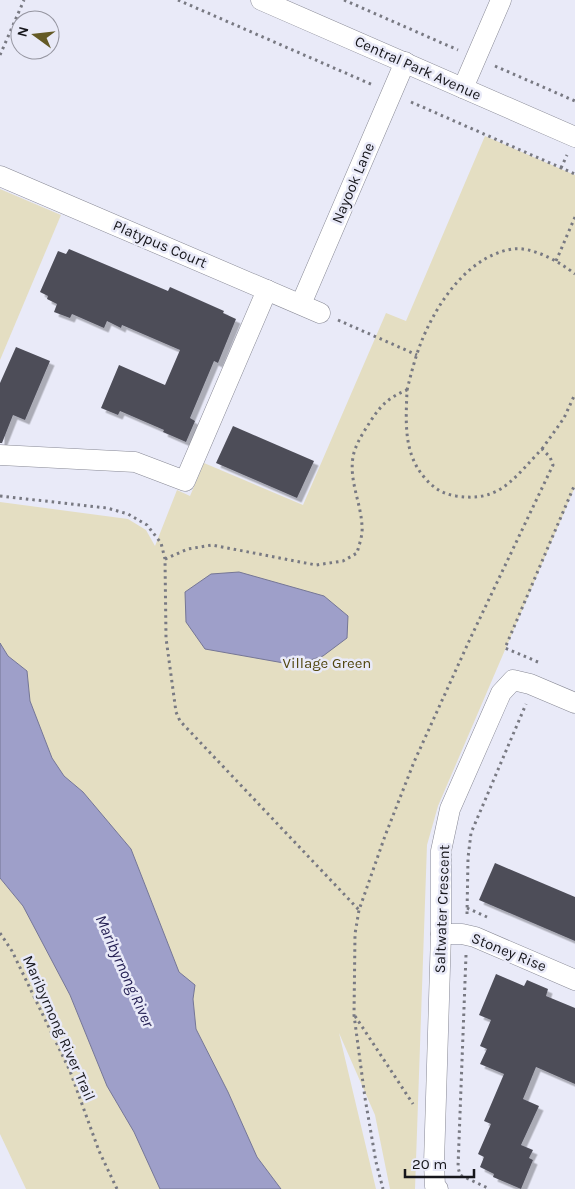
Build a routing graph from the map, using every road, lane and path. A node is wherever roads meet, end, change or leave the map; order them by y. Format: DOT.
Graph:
graph roads {
  1 [pos="24,0"];
  2 [pos="261,0"];
  3 [pos="501,0"];
  4 [pos="0,55"];
  5 [pos="405,62"];
  6 [pos="463,88"];
  7 [pos="575,137"];
  8 [pos="0,176"];
  9 [pos="575,217"];
  10 [pos="556,261"];
  11 [pos="575,274"];
  12 [pos="267,290"];
  13 [pos="301,304"];
  14 [pos="328,316"];
  15 [pos="417,355"];
  16 [pos="407,390"];
  17 [pos="575,394"];
  18 [pos="542,449"];
  19 [pos="0,455"];
  20 [pos="575,484"];
  21 [pos="0,496"];
  22 [pos="165,559"];
  23 [pos="540,663"];
  24 [pos="575,703"];
  25 [pos="359,910"];
  26 [pos="0,933"];
  27 [pos="441,934"];
  28 [pos="575,980"];
  29 [pos="354,1015"];
  30 [pos="434,1136"];
  31 [pos="117,1189"];
  32 [pos="383,1189"];
  33 [pos="438,1189"];
  1 -- 4 [label="path"];
  2 -- 5 [label="street, Central Park Avenue"];
  3 -- 6 [label="street"];
  5 -- 6 [label="street, Central Park Avenue"];
  5 -- 13 [label="street, Nayook Lane"];
  6 -- 7 [label="street, Central Park Avenue"];
  8 -- 12 [label="street, Platypus Court"];
  9 -- 10 [label="path"];
  10 -- 11 [label="path"];
  10 -- 15 [label="path"];
  12 -- 13 [label="street, Platypus Court"];
  12 -- 19 [label="street"];
  13 -- 14 [label="street, Platypus Court"];
  14 -- 15 [label="path"];
  15 -- 16 [label="path"];
  16 -- 18 [label="path"];
  16 -- 22 [label="path"];
  17 -- 18 [label="path"];
  18 -- 25 [label="path"];
  20 -- 23 [label="path"];
  21 -- 22 [label="path"];
  22 -- 25 [label="path"];
  24 -- 27 [label="street, Saltwater Crescent"];
  25 -- 29 [label="path"];
  26 -- 31 [label="path, Maribyrnong River Trail"];
  27 -- 28 [label="street, Stoney Rise"];
  27 -- 30 [label="street, Saltwater Crescent"];
  29 -- 30 [label="path"];
  29 -- 32 [label="path"];
  30 -- 33 [label="street, Saltwater Crescent"];
}
